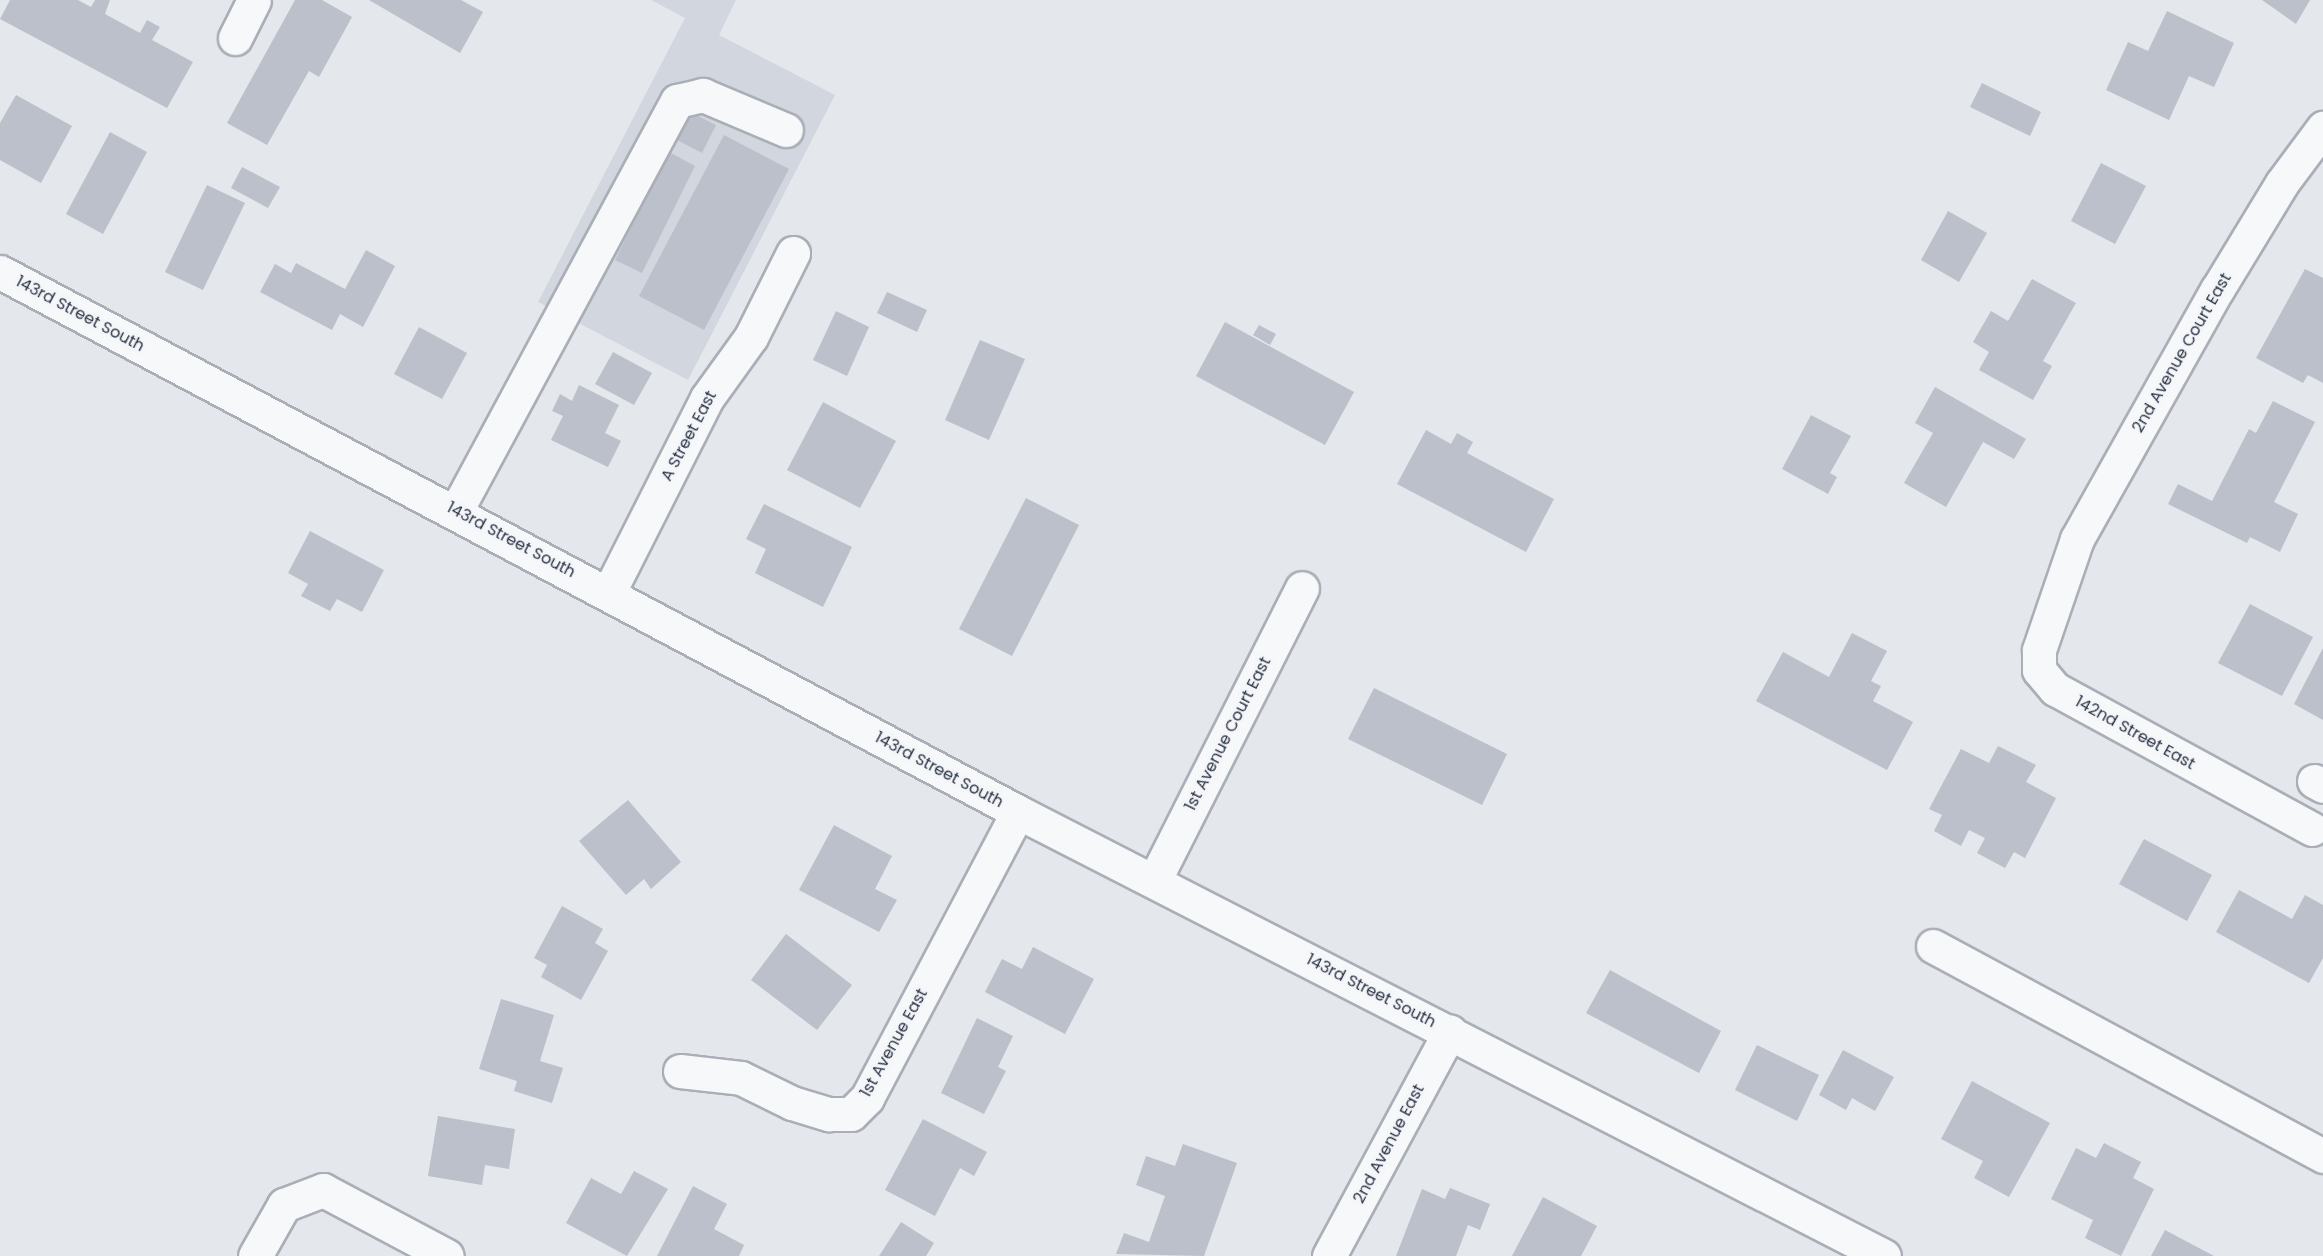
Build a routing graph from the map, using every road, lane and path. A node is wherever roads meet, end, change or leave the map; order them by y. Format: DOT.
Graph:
graph roads {
  1 [pos="254,0"];
  2 [pos="234,38"];
  3 [pos="2323,128"];
  4 [pos="786,130"];
  5 [pos="793,253"];
  6 [pos="0,272"];
  7 [pos="456,511"];
  8 [pos="1302,588"];
  9 [pos="2059,588"];
  10 [pos="609,592"];
  11 [pos="1018,812"];
  12 [pos="2312,829"];
  13 [pos="1154,881"];
  14 [pos="1933,946"];
  15 [pos="1450,1031"];
  16 [pos="680,1071"];
  17 [pos="2323,1156"];
  18 [pos="255,1256"];
  19 [pos="447,1256"];
  20 [pos="1329,1256"];
  21 [pos="1884,1256"];
  1 -- 2 [label="street"];
  3 -- 9 [label="street, 2nd Avenue Court East"];
  4 -- 7 [label="street"];
  5 -- 10 [label="street, A Street East"];
  6 -- 7 [label="street, 143rd Street South"];
  7 -- 10 [label="street, 143rd Street South"];
  8 -- 13 [label="street, 1st Avenue Court East"];
  9 -- 12 [label="street, 142nd Street East"];
  10 -- 11 [label="street, 143rd Street South"];
  11 -- 13 [label="street, 143rd Street South"];
  11 -- 16 [label="street, 1st Avenue East"];
  13 -- 15 [label="street, 143rd Street South"];
  14 -- 17 [label="street"];
  15 -- 20 [label="street, 2nd Avenue East"];
  15 -- 21 [label="street, 143rd Street South"];
  18 -- 19 [label="street"];
}
